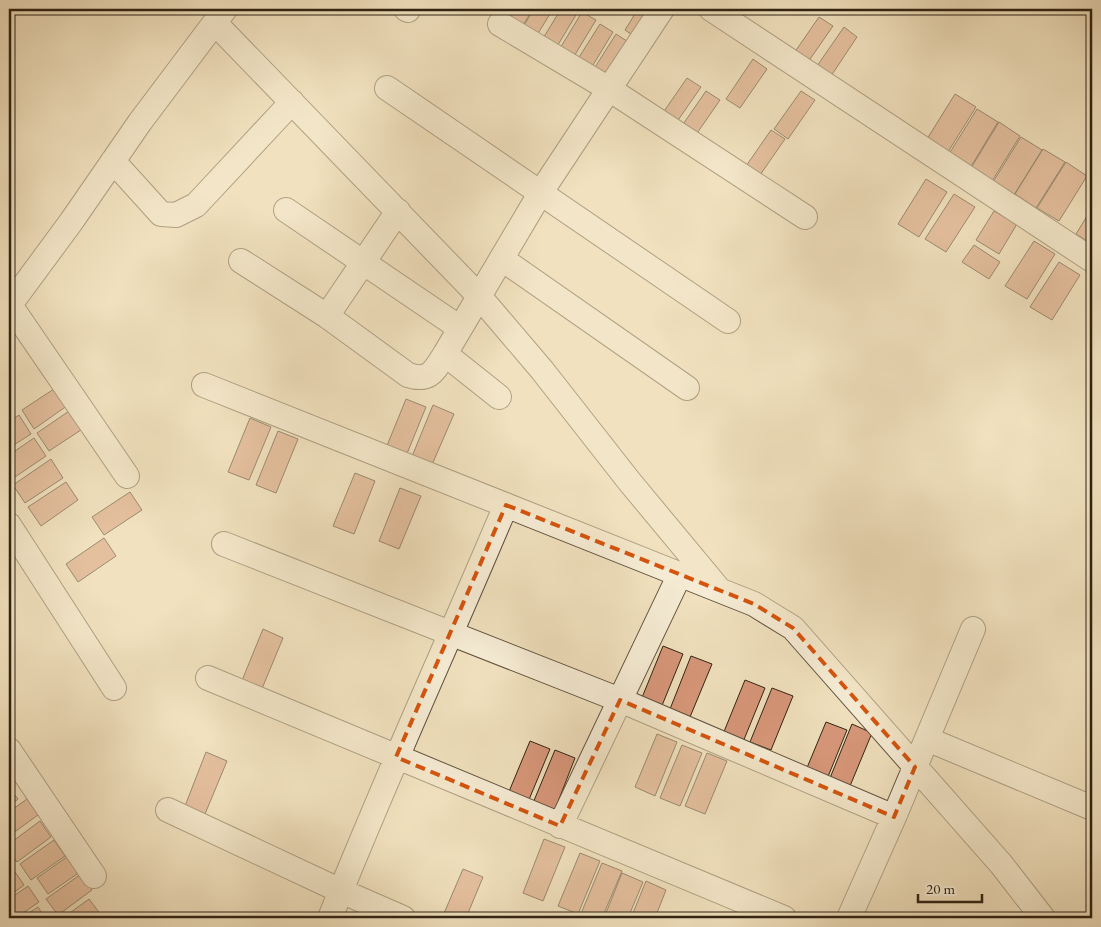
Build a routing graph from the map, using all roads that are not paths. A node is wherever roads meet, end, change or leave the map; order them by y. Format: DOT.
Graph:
graph roads {
  1 [pos="662,9"];
  2 [pos="711,9"];
  3 [pos="220,13"];
  4 [pos="500,24"];
  5 [pos="387,88"];
  6 [pos="609,89"];
  7 [pos="292,102"];
  8 [pos="113,161"];
  9 [pos="541,192"];
  10 [pos="286,210"];
  11 [pos="398,211"];
  12 [pos="805,217"];
  13 [pos="502,258"];
  14 [pos="1092,260"];
  15 [pos="241,261"];
  16 [pos="364,262"];
  17 [pos="479,296"];
  18 [pos="10,305"];
  19 [pos="328,316"];
  20 [pos="728,321"];
  21 [pos="460,328"];
  22 [pos="445,354"];
  23 [pos="204,385"];
  24 [pos="687,388"];
  25 [pos="499,398"];
  26 [pos="127,476"];
  27 [pos="506,505"];
  28 [pos="9,525"];
  29 [pos="224,544"];
  30 [pos="680,574"];
  31 [pos="720,590"];
  32 [pos="973,630"];
  33 [pos="452,634"];
  34 [pos="208,678"];
  35 [pos="114,688"];
  36 [pos="620,700"];
  37 [pos="927,738"];
  38 [pos="9,750"];
  39 [pos="396,757"];
  40 [pos="914,767"];
  41 [pos="1092,808"];
  42 [pos="168,810"];
  43 [pos="894,817"];
  44 [pos="560,826"];
  45 [pos="94,876"];
  46 [pos="341,892"];
  47 [pos="330,918"];
  48 [pos="403,918"];
  49 [pos="784,918"];
  50 [pos="849,918"];
  51 [pos="1044,918"];
  1 -- 6 [label="street"];
  2 -- 14 [label="street"];
  3 -- 7 [label="street"];
  3 -- 8 [label="street"];
  4 -- 6 [label="street"];
  5 -- 9 [label="street"];
  6 -- 9 [label="street"];
  6 -- 12 [label="street"];
  7 -- 8 [label="street"];
  7 -- 11 [label="street"];
  8 -- 18 [label="street"];
  9 -- 13 [label="street"];
  9 -- 20 [label="street"];
  10 -- 16 [label="street"];
  11 -- 16 [label="street"];
  11 -- 17 [label="street"];
  13 -- 17 [label="street"];
  13 -- 24 [label="street"];
  15 -- 19 [label="street"];
  16 -- 19 [label="street"];
  16 -- 21 [label="street"];
  17 -- 21 [label="street"];
  17 -- 31 [label="street"];
  18 -- 26 [label="street"];
  19 -- 22 [label="street"];
  21 -- 22 [label="street"];
  22 -- 25 [label="street"];
  23 -- 27 [label="street"];
  27 -- 30 [label="street"];
  27 -- 33 [label="street"];
  28 -- 35 [label="street"];
  29 -- 33 [label="street"];
  30 -- 31 [label="street"];
  30 -- 36 [label="street"];
  31 -- 40 [label="street"];
  32 -- 37 [label="street"];
  33 -- 36 [label="street"];
  33 -- 39 [label="street"];
  34 -- 39 [label="street"];
  36 -- 43 [label="street"];
  36 -- 44 [label="street"];
  37 -- 40 [label="street"];
  37 -- 41 [label="street"];
  38 -- 45 [label="street"];
  39 -- 44 [label="street"];
  39 -- 46 [label="street"];
  40 -- 43 [label="street"];
  40 -- 51 [label="street"];
  42 -- 46 [label="street"];
  43 -- 50 [label="street"];
  44 -- 49 [label="street"];
  46 -- 47 [label="street"];
  46 -- 48 [label="street"];
}
